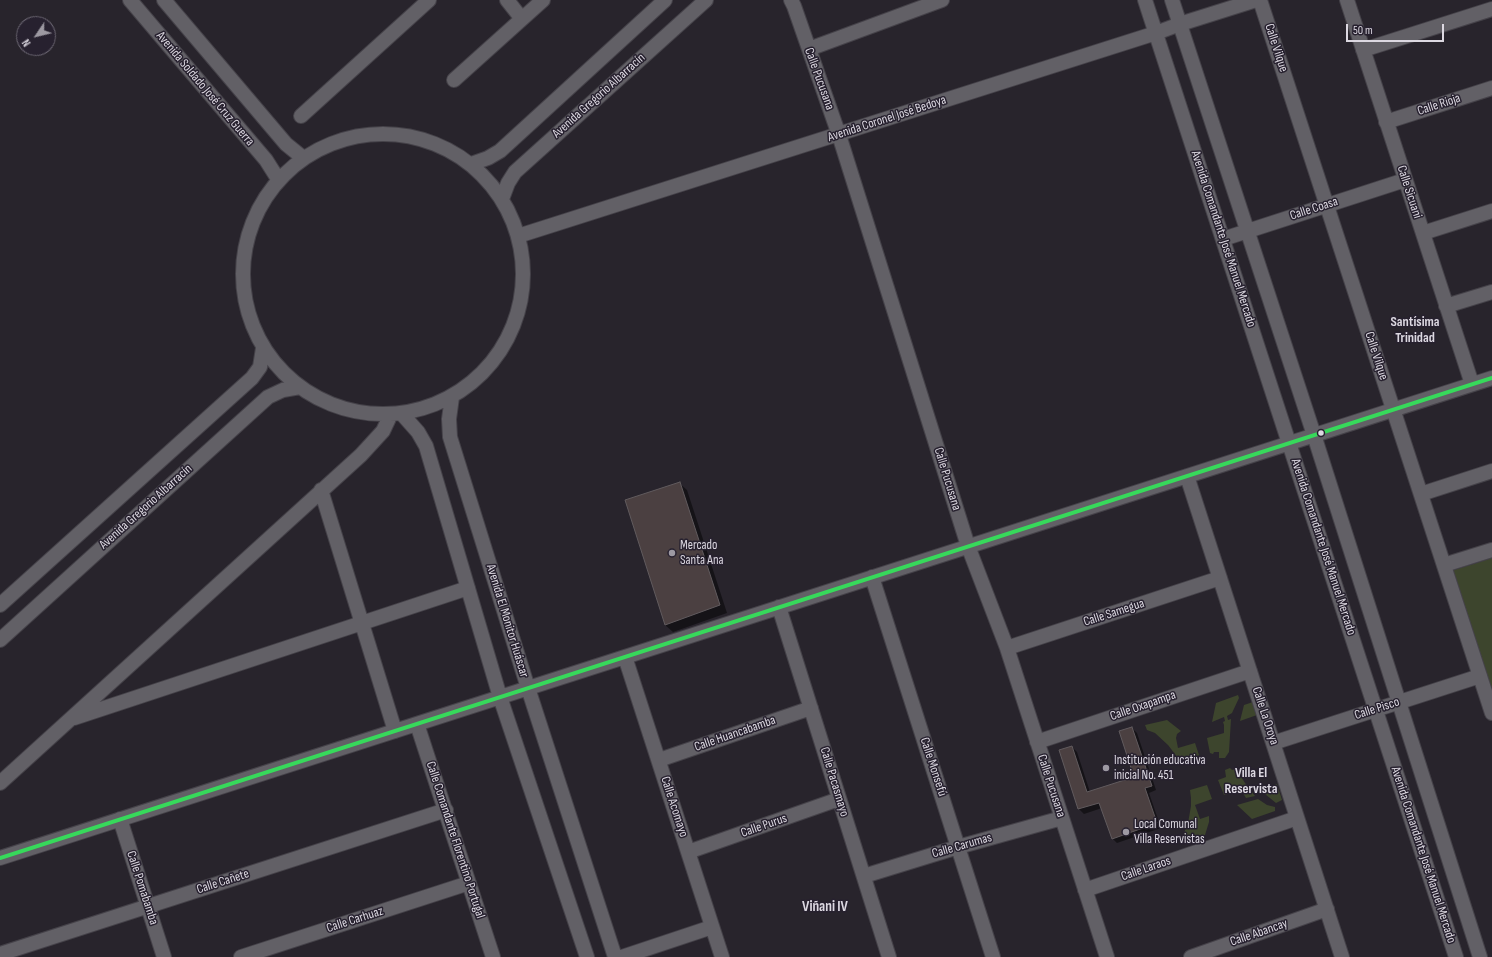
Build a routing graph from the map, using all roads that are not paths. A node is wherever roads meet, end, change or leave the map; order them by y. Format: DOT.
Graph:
graph roads {
  1 [pos="130,0"];
  2 [pos="164,0"];
  3 [pos="429,0"];
  4 [pos="507,0"];
  5 [pos="543,0"];
  6 [pos="665,0"];
  7 [pos="706,0"];
  8 [pos="942,0"];
  9 [pos="1145,0"];
  10 [pos="1172,0"];
  11 [pos="1256,0"];
  12 [pos="1260,0"];
  13 [pos="1346,0"];
  14 [pos="796,2"];
  15 [pos="1492,9"];
  16 [pos="522,19"];
  17 [pos="1180,24"];
  18 [pos="1156,33"];
  19 [pos="809,49"];
  20 [pos="1363,50"];
  21 [pos="454,80"];
  22 [pos="1492,88"];
  23 [pos="301,116"];
  24 [pos="1386,122"];
  25 [pos="839,135"];
  26 [pos="302,157"];
  27 [pos="471,164"];
  28 [pos="278,179"];
  29 [pos="1405,180"];
  30 [pos="502,199"];
  31 [pos="1327,205"];
  32 [pos="1492,211"];
  33 [pos="1247,231"];
  34 [pos="1423,233"];
  35 [pos="518,236"];
  36 [pos="1223,238"];
  37 [pos="1492,292"];
  38 [pos="1446,306"];
  39 [pos="264,348"];
  40 [pos="1492,378"];
  41 [pos="1472,384"];
  42 [pos="300,387"];
  43 [pos="452,397"];
  44 [pos="1393,410"];
  45 [pos="396,414"];
  46 [pos="1314,435"];
  47 [pos="1289,443"];
  48 [pos="1492,471"];
  49 [pos="1187,476"];
  50 [pos="321,490"];
  51 [pos="1420,494"];
  52 [pos="968,546"];
  53 [pos="1492,550"];
  54 [pos="1444,565"];
  55 [pos="872,577"];
  56 [pos="1220,578"];
  57 [pos="468,588"];
  58 [pos="0,605"];
  59 [pos="779,607"];
  60 [pos="362,623"];
  61 [pos="0,640"];
  62 [pos="1007,648"];
  63 [pos="626,656"];
  64 [pos="1250,670"];
  65 [pos="1480,676"];
  66 [pos="528,688"];
  67 [pos="500,697"];
  68 [pos="1399,702"];
  69 [pos="811,708"];
  70 [pos="1376,710"];
  71 [pos="1492,713"];
  72 [pos="70,719"];
  73 [pos="417,724"];
  74 [pos="395,731"];
  75 [pos="1037,742"];
  76 [pos="1273,743"];
  77 [pos="658,760"];
  78 [pos="0,783"];
  79 [pos="840,799"];
  80 [pos="446,810"];
  81 [pos="1062,818"];
  82 [pos="1297,818"];
  83 [pos="120,819"];
  84 [pos="958,847"];
  85 [pos="688,852"];
  86 [pos="0,858"];
  87 [pos="864,876"];
  88 [pos="469,883"];
  89 [pos="1085,890"];
  90 [pos="148,906"];
  91 [pos="1327,910"];
  92 [pos="712,927"];
  93 [pos="0,954"];
  94 [pos="489,956"];
  95 [pos="885,956"];
  96 [pos="164,957"];
  97 [pos="241,957"];
  98 [pos="587,957"];
  99 [pos="615,957"];
  100 [pos="622,957"];
  101 [pos="722,957"];
  102 [pos="993,957"];
  103 [pos="1107,957"];
  104 [pos="1191,957"];
  105 [pos="1342,957"];
  106 [pos="1456,957"];
  107 [pos="1480,957"];
  1 -- 28 [label="street, Avenida Soldado José Cruz Guerra"];
  2 -- 26 [label="street, Avenida Soldado José Cruz Guerra"];
  3 -- 23 [label="street"];
  4 -- 16 [label="street"];
  5 -- 16 [label="street"];
  6 -- 27 [label="street, Avenida Gregorio Albarracín"];
  7 -- 30 [label="street, Avenida Gregorio Albarracín"];
  8 -- 19 [label="street"];
  9 -- 18 [label="street, Avenida Comandante José Manuel Mercado"];
  10 -- 17 [label="street, Avenida Comandante José Manuel Mercado"];
  11 -- 17 [label="street, Avenida Coronel José Bedoya"];
  12 -- 31 [label="street, Calle Vilque"];
  13 -- 20 [label="street, Calle Sicuani"];
  14 -- 19 [label="street, Calle Pucusana"];
  15 -- 20 [label="street"];
  16 -- 21 [label="street"];
  17 -- 18 [label="street, Avenida Coronel José Bedoya"];
  17 -- 33 [label="street, Avenida Comandante José Manuel Mercado"];
  18 -- 25 [label="street, Avenida Coronel José Bedoya"];
  18 -- 36 [label="street, Avenida Comandante José Manuel Mercado"];
  19 -- 25 [label="street, Calle Pucusana"];
  20 -- 24 [label="street, Calle Sicuani"];
  22 -- 24 [label="street, Calle Rioja"];
  24 -- 29 [label="street, Calle Sicuani"];
  25 -- 35 [label="street, Avenida Coronel José Bedoya"];
  25 -- 52 [label="street, Calle Pucusana"];
  26 -- 27 [label="street"];
  26 -- 28 [label="street"];
  27 -- 30 [label="street"];
  28 -- 39 [label="street"];
  29 -- 31 [label="street, Calle Coasa"];
  29 -- 34 [label="street, Calle Sicuani"];
  30 -- 35 [label="street"];
  31 -- 33 [label="street, Calle Coasa"];
  31 -- 44 [label="street, Calle Vilque"];
  32 -- 34 [label="street"];
  33 -- 36 [label="street, Calle Coasa"];
  33 -- 46 [label="street, Avenida Comandante José Manuel Mercado"];
  34 -- 38 [label="street, Calle Sicuani"];
  35 -- 43 [label="street"];
  36 -- 47 [label="street, Avenida Comandante José Manuel Mercado"];
  37 -- 38 [label="street"];
  38 -- 41 [label="street, Calle Sicuani"];
  39 -- 42 [label="street"];
  39 -- 58 [label="street, Avenida Gregorio Albarracín"];
  40 -- 41 [label="street"];
  41 -- 44 [label="street"];
  42 -- 45 [label="street"];
  42 -- 61 [label="street, Avenida Gregorio Albarracín"];
  43 -- 45 [label="street"];
  43 -- 66 [label="street, Avenida El Monitor Huáscar"];
  44 -- 46 [label="street"];
  44 -- 51 [label="street, Calle Vilque"];
  45 -- 50 [label="street"];
  45 -- 57 [label="street"];
  46 -- 47 [label="street"];
  46 -- 68 [label="street, Avenida Comandante José Manuel Mercado"];
  47 -- 49 [label="street"];
  47 -- 70 [label="street, Avenida Comandante José Manuel Mercado"];
  48 -- 51 [label="street"];
  49 -- 52 [label="street"];
  49 -- 56 [label="street, Calle La Oroya"];
  50 -- 60 [label="street"];
  50 -- 72 [label="street"];
  51 -- 54 [label="street, Calle Vilque"];
  52 -- 55 [label="street"];
  52 -- 62 [label="street, Calle Pucusana"];
  53 -- 54 [label="street"];
  54 -- 65 [label="street, Calle Vilque"];
  55 -- 59 [label="street"];
  55 -- 84 [label="street, Calle Monsefú"];
  56 -- 62 [label="street, Calle Samegua"];
  56 -- 64 [label="street, Calle La Oroya"];
  57 -- 60 [label="street"];
  57 -- 67 [label="street"];
  59 -- 63 [label="street"];
  59 -- 69 [label="street, Calle Pacasmayo"];
  60 -- 72 [label="street"];
  60 -- 74 [label="street"];
  62 -- 75 [label="street, Calle Pucusana"];
  63 -- 66 [label="street"];
  63 -- 77 [label="street, Calle Acomayo"];
  64 -- 75 [label="street, Calle Oxapampa"];
  64 -- 76 [label="street, Calle La Oroya"];
  65 -- 68 [label="street, Calle Pisco"];
  65 -- 71 [label="street, Calle Vilque"];
  66 -- 67 [label="street"];
  66 -- 99 [label="street, Avenida El Monitor Huáscar"];
  67 -- 73 [label="street"];
  67 -- 98 [label="street"];
  68 -- 70 [label="street, Calle Pisco"];
  68 -- 107 [label="street, Avenida Comandante José Manuel Mercado"];
  69 -- 77 [label="street, Calle Huancabamba"];
  69 -- 79 [label="street, Calle Pacasmayo"];
  70 -- 76 [label="street, Calle Pisco"];
  70 -- 106 [label="street, Avenida Comandante José Manuel Mercado"];
  72 -- 78 [label="street"];
  73 -- 74 [label="street"];
  73 -- 80 [label="street, Calle Comandante Florentino Portugal"];
  74 -- 83 [label="street"];
  75 -- 81 [label="street, Calle Pucusana"];
  76 -- 82 [label="street, Calle La Oroya"];
  77 -- 85 [label="street, Calle Acomayo"];
  79 -- 85 [label="street, Calle Purus"];
  79 -- 87 [label="street, Calle Pacasmayo"];
  80 -- 88 [label="street, Calle Comandante Florentino Portugal"];
  80 -- 90 [label="street, Calle Cañete"];
  81 -- 84 [label="street, Calle Carumas"];
  81 -- 89 [label="street, Calle Pucusana"];
  82 -- 89 [label="street, Calle Laraos"];
  82 -- 91 [label="street, Calle La Oroya"];
  83 -- 86 [label="street"];
  83 -- 90 [label="street, Calle Pomabamba"];
  84 -- 87 [label="street, Calle Carumas"];
  84 -- 102 [label="street, Calle Monsefú"];
  85 -- 92 [label="street, Calle Acomayo"];
  87 -- 95 [label="street, Calle Pacasmayo"];
  88 -- 94 [label="street, Calle Comandante Florentino Portugal"];
  88 -- 97 [label="street, Calle Carhuaz"];
  89 -- 103 [label="street, Calle Pucusana"];
  90 -- 93 [label="street, Calle Cañete"];
  90 -- 96 [label="street, Calle Pomabamba"];
  91 -- 104 [label="street, Calle Abancay"];
  91 -- 105 [label="street, Calle La Oroya"];
  92 -- 100 [label="street"];
  92 -- 101 [label="street, Calle Acomayo"];
}
